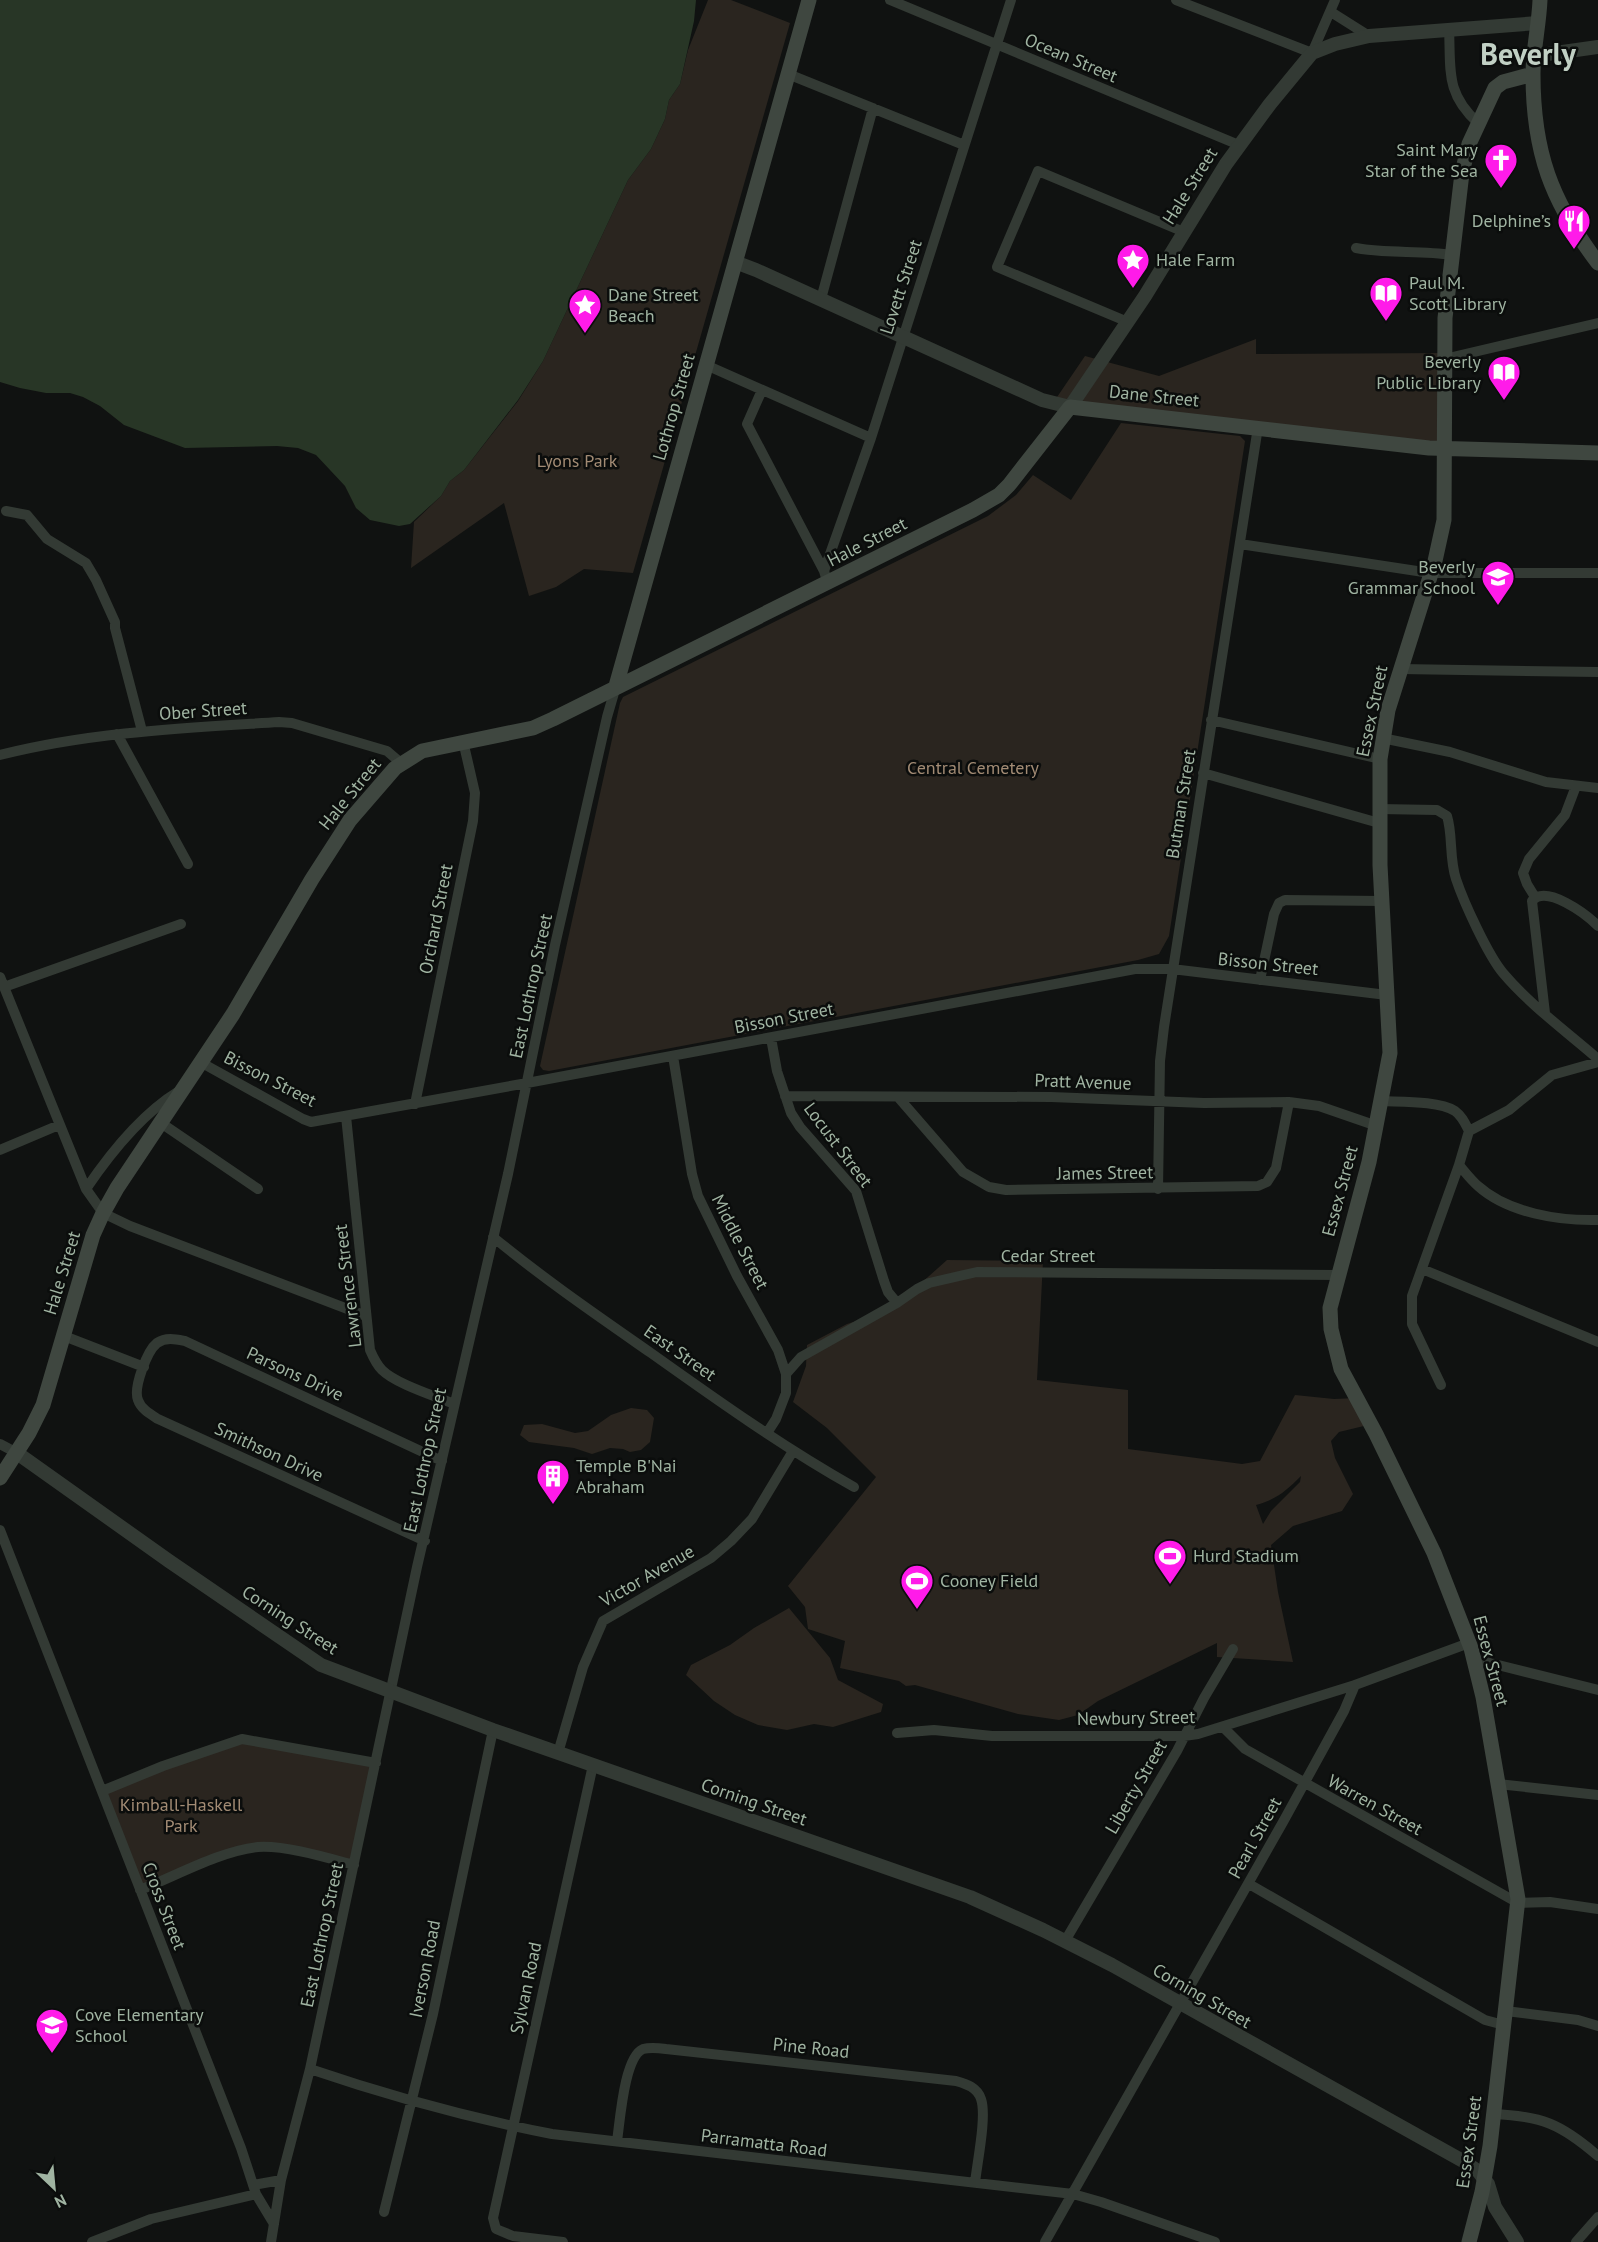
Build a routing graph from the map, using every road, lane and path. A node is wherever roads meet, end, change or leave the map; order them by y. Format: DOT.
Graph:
graph roads {
  1 [pos="809,0"];
  2 [pos="890,0"];
  3 [pos="1011,0"];
  4 [pos="1176,0"];
  5 [pos="1335,0"];
  6 [pos="1540,0"];
  7 [pos="1331,12"];
  8 [pos="1538,23"];
  9 [pos="1449,29"];
  10 [pos="1370,36"];
  11 [pos="996,44"];
  12 [pos="1598,47"];
  13 [pos="1312,53"];
  14 [pos="1534,56"];
  15 [pos="788,74"];
  16 [pos="1533,74"];
  17 [pos="873,108"];
  18 [pos="1478,123"];
  19 [pos="964,145"];
  20 [pos="1239,146"];
  21 [pos="1184,232"];
  22 [pos="1356,248"];
  23 [pos="1452,255"];
  24 [pos="735,262"];
  25 [pos="1598,263"];
  26 [pos="821,299"];
  27 [pos="1128,322"];
  28 [pos="1598,323"];
  29 [pos="902,337"];
  30 [pos="1444,359"];
  31 [pos="706,365"];
  32 [pos="762,390"];
  33 [pos="1070,407"];
  34 [pos="1258,427"];
  35 [pos="871,438"];
  36 [pos="1444,449"];
  37 [pos="1598,453"];
  38 [pos="6,511"];
  39 [pos="1240,544"];
  40 [pos="1430,573"];
  41 [pos="1598,573"];
  42 [pos="826,577"];
  43 [pos="1400,669"];
  44 [pos="1598,672"];
  45 [pos="616,686"];
  46 [pos="1211,720"];
  47 [pos="142,731"];
  48 [pos="117,734"];
  49 [pos="1382,738"];
  50 [pos="464,741"];
  51 [pos="0,755"];
  52 [pos="1380,759"];
  53 [pos="401,764"];
  54 [pos="1203,773"];
  55 [pos="1576,786"];
  56 [pos="1598,788"];
  57 [pos="1379,816"];
  58 [pos="188,864"];
  59 [pos="1535,897"];
  60 [pos="1382,901"];
  61 [pos="181,924"];
  62 [pos="1598,926"];
  63 [pos="1172,969"];
  64 [pos="1260,980"];
  65 [pos="2,982"];
  66 [pos="1387,995"];
  67 [pos="1545,1013"];
  68 [pos="771,1038"];
  69 [pos="673,1056"];
  70 [pos="1598,1061"];
  71 [pos="202,1063"];
  72 [pos="527,1083"];
  73 [pos="184,1088"];
  74 [pos="785,1096"];
  75 [pos="898,1097"];
  76 [pos="1159,1101"];
  77 [pos="1382,1101"];
  78 [pos="1288,1102"];
  79 [pos="415,1104"];
  80 [pos="346,1116"];
  81 [pos="161,1124"];
  82 [pos="59,1125"];
  83 [pos="1377,1126"];
  84 [pos="1469,1131"];
  85 [pos="0,1150"];
  86 [pos="1459,1165"];
  87 [pos="86,1189"];
  88 [pos="258,1189"];
  89 [pos="1158,1189"];
  90 [pos="103,1213"];
  91 [pos="1598,1220"];
  92 [pos="493,1237"];
  93 [pos="1422,1269"];
  94 [pos="1338,1275"];
  95 [pos="897,1303"];
  96 [pos="366,1316"];
  97 [pos="64,1336"];
  98 [pos="1598,1342"];
  99 [pos="144,1366"];
  100 [pos="786,1374"];
  101 [pos="1441,1385"];
  102 [pos="454,1404"];
  103 [pos="767,1434"];
  104 [pos="0,1444"];
  105 [pos="794,1451"];
  106 [pos="17,1454"];
  107 [pos="442,1461"];
  108 [pos="0,1478"];
  109 [pos="854,1486"];
  110 [pos="0,1530"];
  111 [pos="425,1541"];
  112 [pos="1469,1643"];
  113 [pos="1233,1649"];
  114 [pos="1474,1659"];
  115 [pos="1355,1685"];
  116 [pos="1598,1690"];
  117 [pos="392,1692"];
  118 [pos="1223,1727"];
  119 [pos="493,1730"];
  120 [pos="897,1732"];
  121 [pos="1185,1736"];
  122 [pos="558,1753"];
  123 [pos="376,1763"];
  124 [pos="593,1765"];
  125 [pos="1304,1784"];
  126 [pos="1498,1784"];
  127 [pos="102,1791"];
  128 [pos="1598,1795"];
  129 [pos="354,1865"];
  130 [pos="1249,1884"];
  131 [pos="140,1890"];
  132 [pos="1518,1903"];
  133 [pos="1598,1909"];
  134 [pos="1065,1941"];
  135 [pos="1181,2004"];
  136 [pos="1505,2018"];
  137 [pos="1598,2026"];
  138 [pos="310,2069"];
  139 [pos="411,2100"];
  140 [pos="1493,2114"];
  141 [pos="513,2126"];
  142 [pos="617,2142"];
  143 [pos="1598,2156"];
  144 [pos="281,2180"];
  145 [pos="1485,2180"];
  146 [pos="975,2183"];
  147 [pos="255,2190"];
  148 [pos="1073,2194"];
  149 [pos="384,2212"];
  150 [pos="1598,2217"];
  151 [pos="274,2224"];
  152 [pos="92,2242"];
  153 [pos="271,2242"];
  154 [pos="563,2242"];
  155 [pos="1045,2242"];
  156 [pos="1215,2242"];
  157 [pos="1469,2242"];
  158 [pos="1517,2242"];
  159 [pos="1576,2242"];
  1 -- 15 [label="main road, Lothrop Street"];
  2 -- 11 [label="street, Ocean Street"];
  3 -- 11 [label="street, Lovett Street"];
  4 -- 13 [label="street"];
  5 -- 7 [label="street"];
  6 -- 8 [label="main road"];
  7 -- 10 [label="street"];
  7 -- 13 [label="street"];
  8 -- 9 [label="street"];
  8 -- 14 [label="main road"];
  9 -- 10 [label="street"];
  9 -- 18 [label="street"];
  10 -- 13 [label="street"];
  11 -- 19 [label="street, Lovett Street"];
  11 -- 20 [label="street, Ocean Street"];
  12 -- 14 [label="street"];
  13 -- 20 [label="street, Hale Street"];
  14 -- 16 [label="main road"];
  15 -- 17 [label="street"];
  15 -- 24 [label="main road, Lothrop Street"];
  16 -- 18 [label="main road, Essex Street"];
  16 -- 25 [label="main road"];
  17 -- 19 [label="street"];
  17 -- 26 [label="street"];
  18 -- 23 [label="main road, Essex Street"];
  19 -- 29 [label="street, Lovett Street"];
  20 -- 21 [label="street, Hale Street"];
  21 -- 27 [label="street, Hale Street"];
  21 -- 27 [label="street"];
  22 -- 23 [label="street"];
  23 -- 30 [label="main road, Essex Street"];
  24 -- 26 [label="street, Dane Street"];
  24 -- 31 [label="main road, Lothrop Street"];
  26 -- 29 [label="street, Dane Street"];
  27 -- 33 [label="street, Hale Street"];
  28 -- 30 [label="street"];
  29 -- 33 [label="street, Dane Street"];
  29 -- 35 [label="street, Lovett Street"];
  30 -- 36 [label="main road, Essex Street"];
  31 -- 32 [label="street"];
  31 -- 45 [label="main road, Lothrop Street"];
  32 -- 35 [label="street"];
  32 -- 42 [label="street"];
  33 -- 34 [label="main road, Dane Street"];
  33 -- 42 [label="main road, Hale Street"];
  34 -- 36 [label="main road, Dane Street"];
  34 -- 39 [label="street, Butman Street"];
  35 -- 42 [label="street, Lovett Street"];
  36 -- 37 [label="main road, Dane Street"];
  36 -- 40 [label="main road, Essex Street"];
  38 -- 47 [label="street"];
  39 -- 40 [label="street"];
  39 -- 46 [label="street, Butman Street"];
  40 -- 41 [label="street"];
  40 -- 43 [label="main road, Essex Street"];
  42 -- 45 [label="main road, Hale Street"];
  43 -- 44 [label="street"];
  43 -- 49 [label="main road, Essex Street"];
  45 -- 50 [label="main road, Hale Street"];
  45 -- 72 [label="street, East Lothrop Street"];
  46 -- 52 [label="street"];
  46 -- 54 [label="street, Butman Street"];
  47 -- 48 [label="street, Ober Street"];
  47 -- 53 [label="street, Ober Street"];
  48 -- 51 [label="street, Ober Street"];
  48 -- 58 [label="street"];
  49 -- 52 [label="main road, Essex Street"];
  49 -- 55 [label="street"];
  50 -- 53 [label="main road, Hale Street"];
  50 -- 79 [label="street, Orchard Street"];
  52 -- 57 [label="main road, Essex Street"];
  53 -- 71 [label="main road, Hale Street"];
  54 -- 57 [label="street"];
  54 -- 63 [label="street, Butman Street"];
  55 -- 56 [label="street"];
  55 -- 59 [label="street"];
  57 -- 60 [label="main road, Essex Street"];
  57 -- 67 [label="street"];
  59 -- 62 [label="street"];
  59 -- 67 [label="street"];
  60 -- 64 [label="street"];
  60 -- 66 [label="main road, Essex Street"];
  61 -- 65 [label="street"];
  63 -- 64 [label="street, Bisson Street"];
  63 -- 68 [label="street, Bisson Street"];
  63 -- 76 [label="street, Butman Street"];
  64 -- 66 [label="street, Bisson Street"];
  65 -- 82 [label="street"];
  66 -- 77 [label="main road, Essex Street"];
  67 -- 70 [label="street"];
  68 -- 69 [label="street, Bisson Street"];
  68 -- 74 [label="street, Locust Street"];
  69 -- 72 [label="street, Bisson Street"];
  69 -- 100 [label="street, Middle Street"];
  70 -- 84 [label="street"];
  71 -- 73 [label="main road, Hale Street"];
  71 -- 80 [label="street, Bisson Street"];
  72 -- 79 [label="street, Bisson Street"];
  72 -- 92 [label="street, East Lothrop Street"];
  73 -- 81 [label="main road, Hale Street"];
  73 -- 87 [label="street, Hale Street"];
  74 -- 75 [label="street, Pratt Avenue"];
  74 -- 95 [label="street, Locust Street"];
  75 -- 76 [label="street, Pratt Avenue"];
  75 -- 89 [label="street, James Street"];
  76 -- 78 [label="street, Pratt Avenue"];
  76 -- 89 [label="street, Butman Street"];
  77 -- 83 [label="main road, Essex Street"];
  77 -- 84 [label="street"];
  78 -- 83 [label="street, Pratt Avenue"];
  78 -- 89 [label="street, James Street"];
  79 -- 80 [label="street, Bisson Street"];
  80 -- 96 [label="street, Lawrence Street"];
  81 -- 88 [label="street"];
  81 -- 90 [label="main road, Hale Street"];
  82 -- 85 [label="street"];
  82 -- 87 [label="street"];
  83 -- 94 [label="main road, Essex Street"];
  84 -- 86 [label="street"];
  86 -- 91 [label="street"];
  86 -- 93 [label="street"];
  87 -- 90 [label="street"];
  90 -- 96 [label="street"];
  90 -- 97 [label="main road, Hale Street"];
  92 -- 102 [label="street, East Lothrop Street"];
  92 -- 103 [label="street, East Street"];
  93 -- 98 [label="street"];
  93 -- 101 [label="street"];
  94 -- 95 [label="street, Cedar Street"];
  94 -- 112 [label="main road, Essex Street"];
  95 -- 100 [label="street, Cedar Street"];
  96 -- 102 [label="street, Lawrence Street"];
  97 -- 99 [label="street"];
  97 -- 106 [label="main road, Hale Street"];
  99 -- 107 [label="street, Parsons Drive"];
  99 -- 111 [label="street, Smithson Drive"];
  100 -- 103 [label="street, Middle Street"];
  102 -- 107 [label="street, East Lothrop Street"];
  103 -- 105 [label="street, East Street"];
  104 -- 106 [label="street"];
  105 -- 109 [label="street, East Street"];
  105 -- 122 [label="street, Victor Avenue"];
  106 -- 108 [label="main road, Hale Street"];
  106 -- 117 [label="street, Corning Street"];
  107 -- 111 [label="street, East Lothrop Street"];
  110 -- 127 [label="street, Cross Street"];
  111 -- 117 [label="street, East Lothrop Street"];
  112 -- 114 [label="main road, Essex Street"];
  112 -- 115 [label="street, Newbury Street"];
  113 -- 121 [label="street, Liberty Street"];
  114 -- 116 [label="street"];
  114 -- 126 [label="main road, Essex Street"];
  115 -- 118 [label="street, Newbury Street"];
  115 -- 125 [label="street, Pearl Street"];
  117 -- 119 [label="street, Corning Street"];
  117 -- 123 [label="street, East Lothrop Street"];
  118 -- 121 [label="street, Newbury Street"];
  118 -- 125 [label="street, Warren Street"];
  119 -- 122 [label="street, Corning Street"];
  119 -- 139 [label="street, Iverson Road"];
  120 -- 121 [label="street, Newbury Street"];
  121 -- 134 [label="street, Liberty Street"];
  122 -- 124 [label="street, Corning Street"];
  123 -- 127 [label="street"];
  123 -- 129 [label="street, East Lothrop Street"];
  124 -- 134 [label="street, Corning Street"];
  124 -- 141 [label="street, Sylvan Road"];
  125 -- 130 [label="street, Pearl Street"];
  125 -- 132 [label="street, Warren Street"];
  126 -- 128 [label="street"];
  126 -- 132 [label="main road, Essex Street"];
  127 -- 131 [label="street, Cross Street"];
  129 -- 131 [label="street"];
  129 -- 138 [label="street, East Lothrop Street"];
  130 -- 135 [label="street, Pearl Street"];
  130 -- 136 [label="street"];
  131 -- 147 [label="street, Cross Street"];
  132 -- 133 [label="street"];
  132 -- 136 [label="main road, Essex Street"];
  134 -- 135 [label="street, Corning Street"];
  135 -- 145 [label="street, Corning Street"];
  135 -- 148 [label="street, Pearl Street"];
  136 -- 137 [label="street"];
  136 -- 140 [label="main road, Essex Street"];
  138 -- 139 [label="street, Parramatta Road"];
  138 -- 144 [label="street, East Lothrop Street"];
  139 -- 141 [label="street, Parramatta Road"];
  139 -- 149 [label="street, Iverson Road"];
  140 -- 143 [label="street"];
  140 -- 145 [label="main road, Essex Street"];
  141 -- 142 [label="street, Parramatta Road"];
  141 -- 154 [label="street, Sylvan Road"];
  142 -- 146 [label="street, Parramatta Road"];
  142 -- 146 [label="street, Pine Road"];
  144 -- 147 [label="street"];
  144 -- 151 [label="street, East Lothrop Street"];
  145 -- 157 [label="main road, Essex Street"];
  145 -- 158 [label="street"];
  146 -- 148 [label="street, Parramatta Road"];
  147 -- 151 [label="street, Cross Street"];
  147 -- 152 [label="street"];
  148 -- 155 [label="street, Pearl Street"];
  148 -- 156 [label="street, Parramatta Road"];
  150 -- 159 [label="street"];
  151 -- 153 [label="street, East Lothrop Street"];
}
